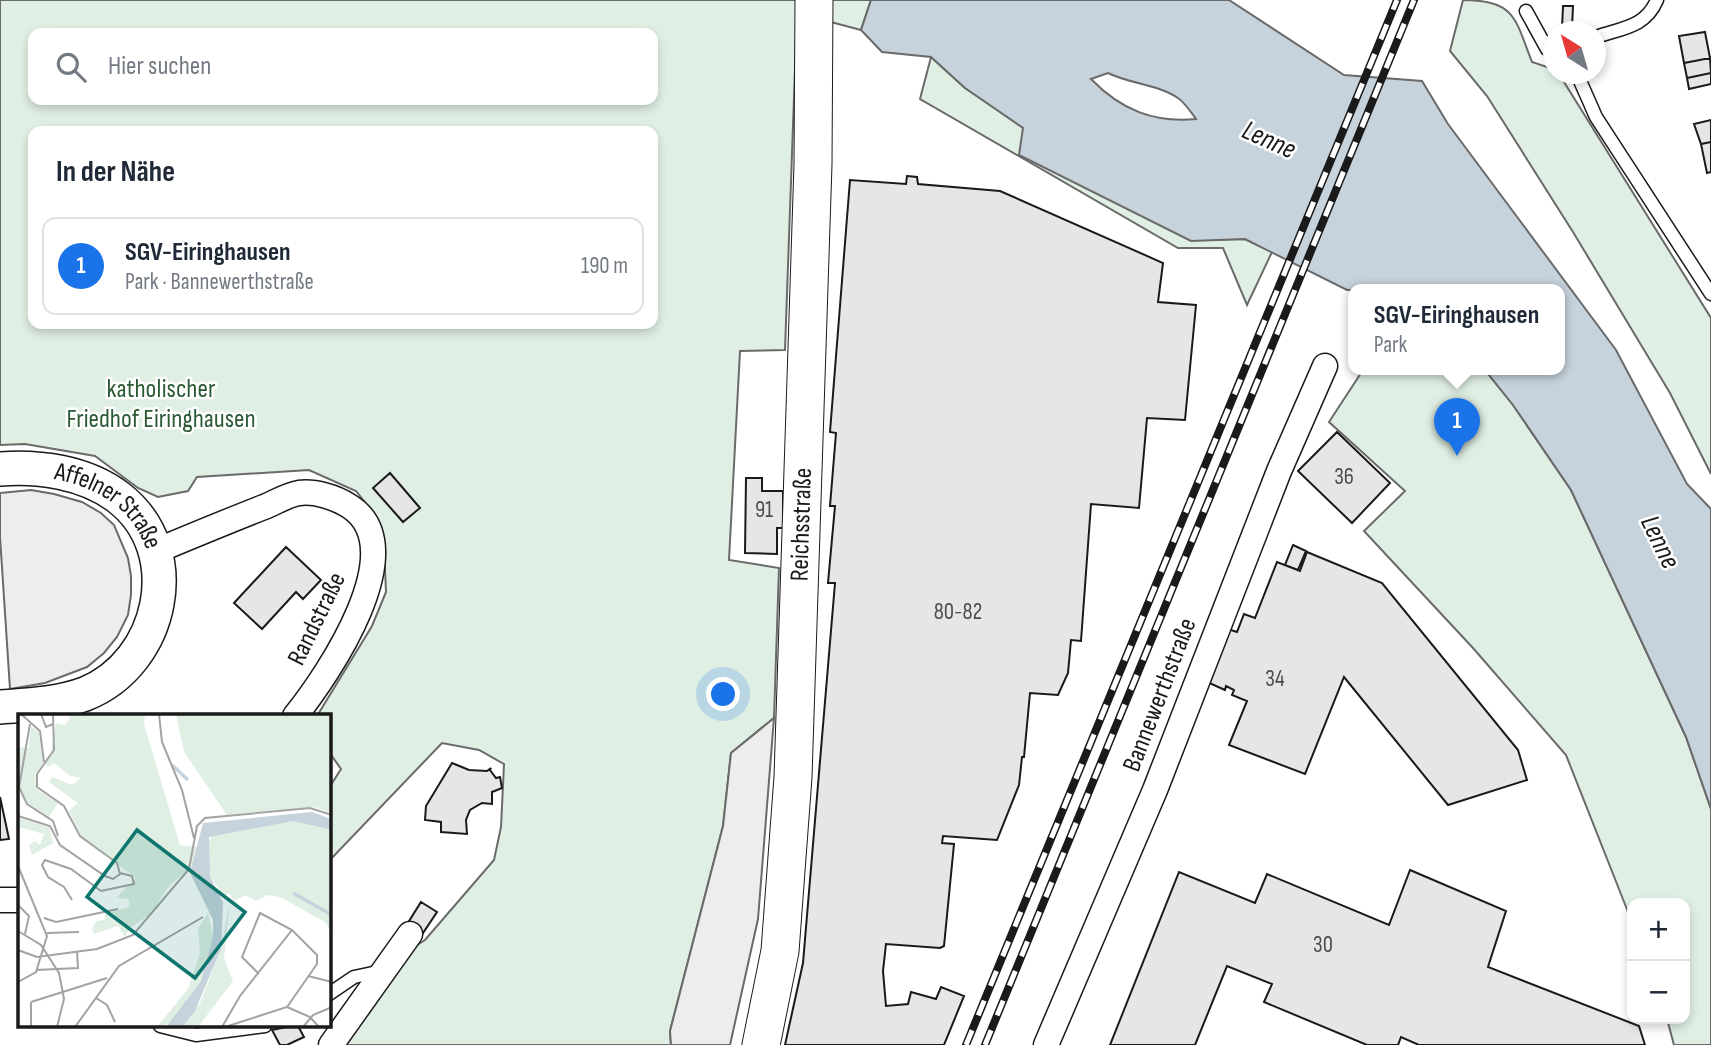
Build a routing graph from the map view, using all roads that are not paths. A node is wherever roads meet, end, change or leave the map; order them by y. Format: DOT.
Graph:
graph roads {
  1 [pos="814,0"];
  2 [pos="1657,0"];
  3 [pos="1526,10"];
  4 [pos="1606,34"];
  5 [pos="1543,42"];
  6 [pos="1580,84"];
  7 [pos="1711,294"];
  8 [pos="1325,366"];
  9 [pos="0,469"];
  10 [pos="156,551"];
  11 [pos="0,707"];
  12 [pos="297,714"];
  13 [pos="0,900"];
  14 [pos="18,900"];
  15 [pos="410,934"];
  16 [pos="385,971"];
  17 [pos="331,993"];
  18 [pos="168,1028"];
  19 [pos="250,1028"];
  20 [pos="331,1045"];
  21 [pos="761,1045"];
  22 [pos="1046,1045"];
  1 -- 21 [label="main road, Reichsstraße"];
  2 -- 4 [label="lane"];
  3 -- 5 [label="lane"];
  6 -- 7 [label="lane"];
  8 -- 22 [label="street, Bannewerthstraße"];
  9 -- 10 [label="main road, Affelner Straße"];
  10 -- 11 [label="main road, Affelner Straße"];
  10 -- 12 [label="street, Randstraße"];
  13 -- 14 [label="street"];
  15 -- 16 [label="street"];
  16 -- 17 [label="lane"];
  16 -- 20 [label="street"];
  18 -- 19 [label="lane"];
}
